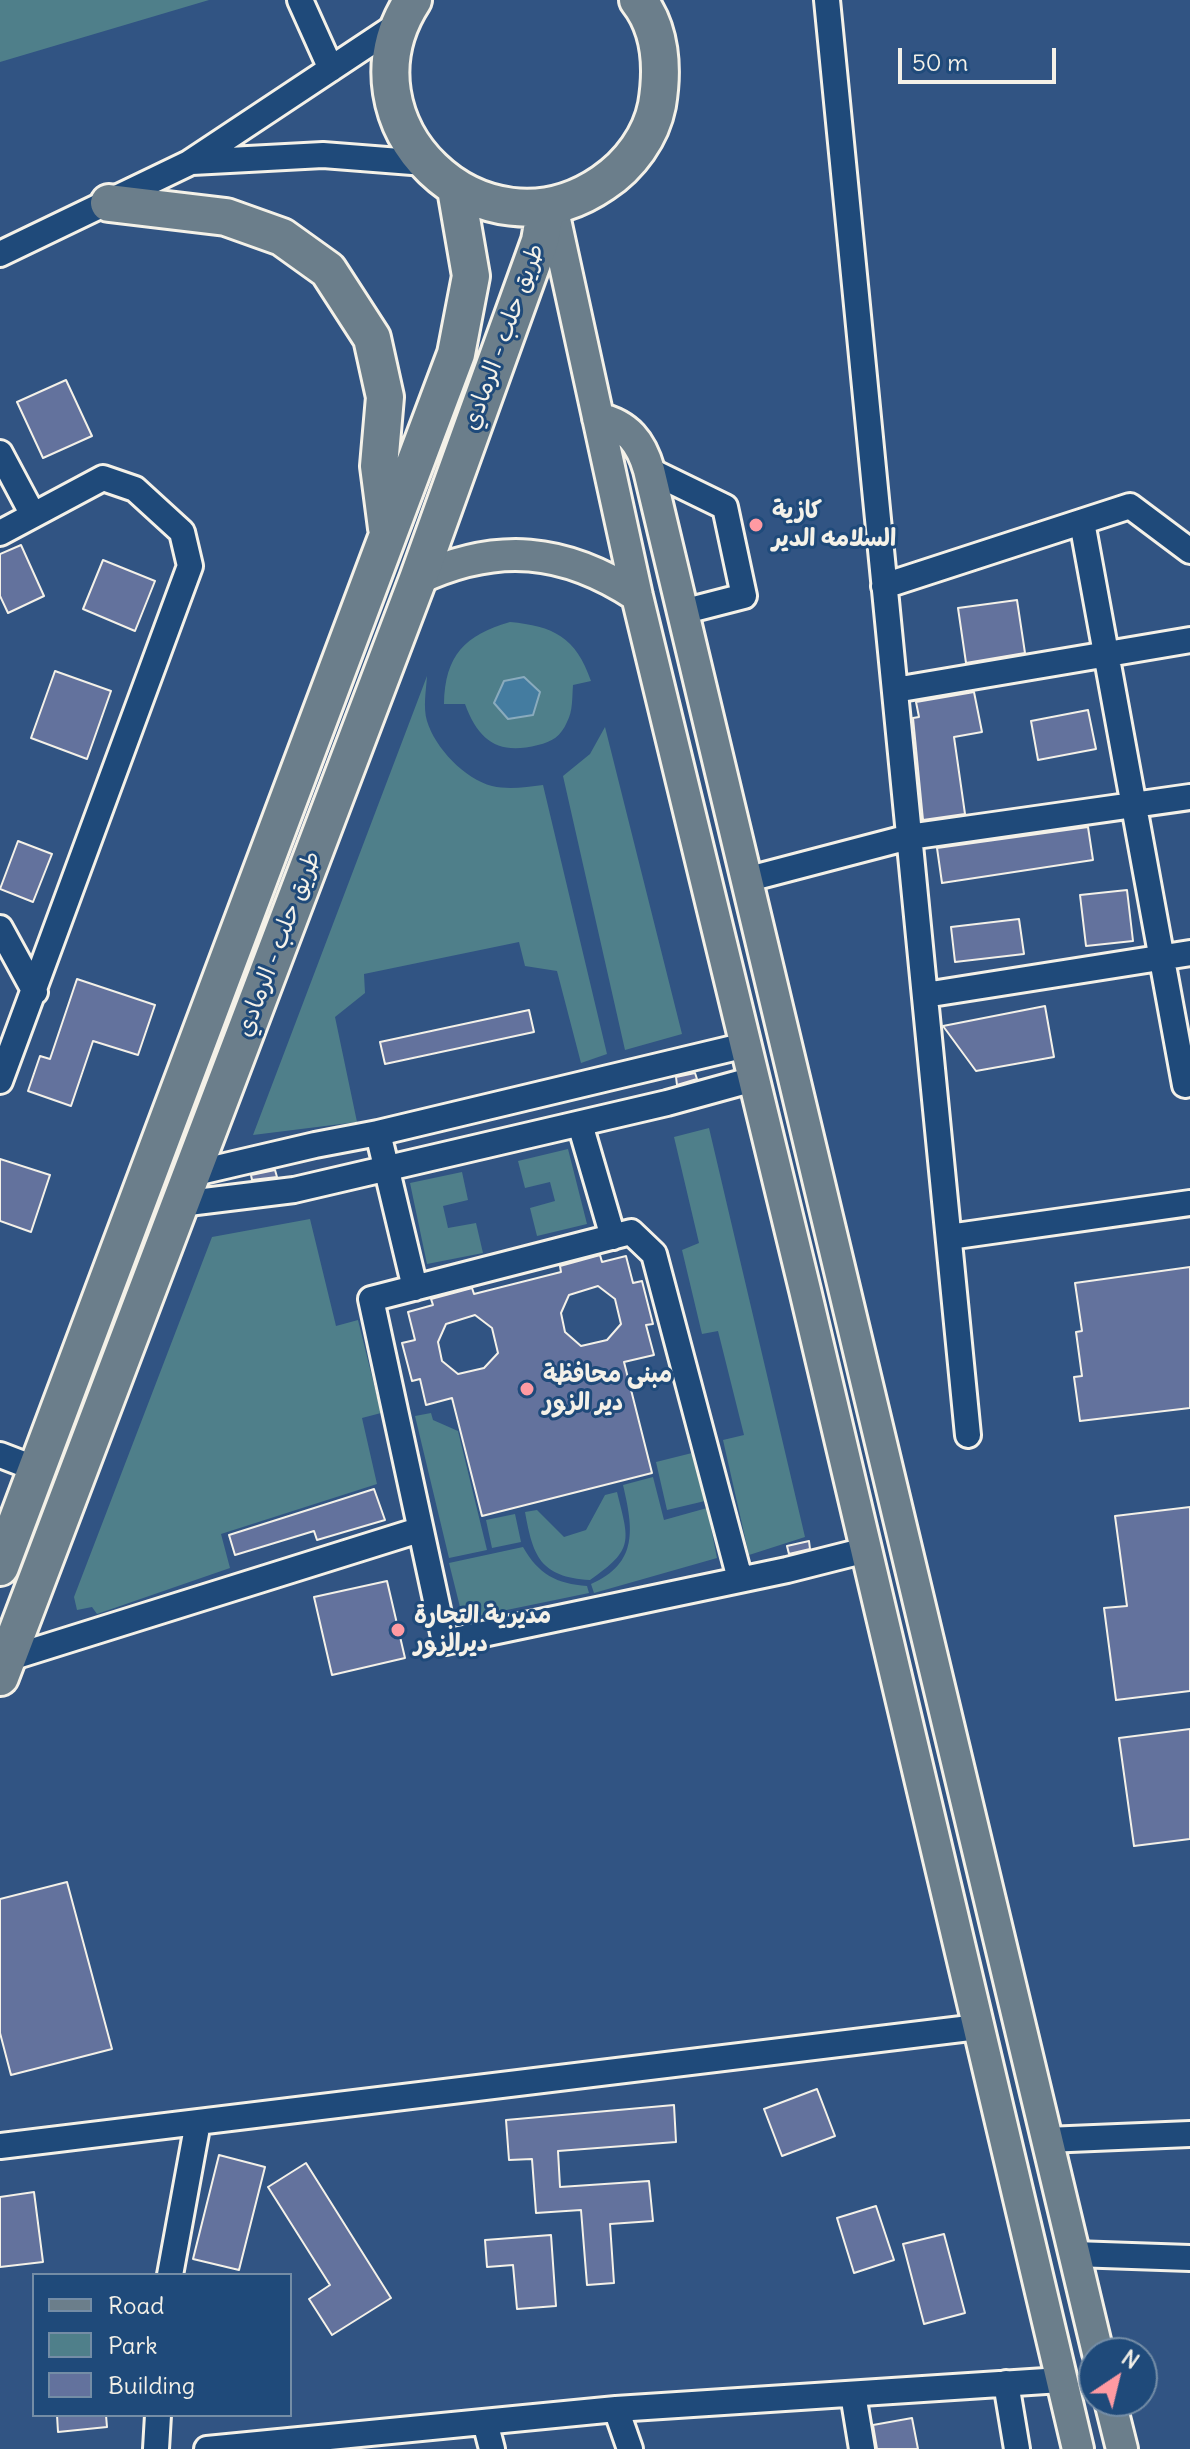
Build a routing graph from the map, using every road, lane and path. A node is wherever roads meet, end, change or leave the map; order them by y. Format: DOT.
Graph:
graph roads {
  1 [pos="300,0"];
  2 [pos="827,0"];
  3 [pos="650,3"];
  4 [pos="403,10"];
  5 [pos="331,69"];
  6 [pos="189,163"];
  7 [pos="425,163"];
  8 [pos="456,189"];
  9 [pos="109,203"];
  10 [pos="549,207"];
  11 [pos="0,254"];
  12 [pos="598,418"];
  13 [pos="0,453"];
  14 [pos="649,470"];
  15 [pos="33,515"];
  16 [pos="1082,522"];
  17 [pos="388,532"];
  18 [pos="0,533"];
  19 [pos="1190,551"];
  20 [pos="418,579"];
  21 [pos="884,586"];
  22 [pos="637,596"];
  23 [pos="682,612"];
  24 [pos="1190,640"];
  25 [pos="1107,654"];
  26 [pos="895,690"];
  27 [pos="1190,797"];
  28 [pos="1134,805"];
  29 [pos="909,837"];
  30 [pos="745,880"];
  31 [pos="0,928"];
  32 [pos="1190,953"];
  33 [pos="1162,958"];
  34 [pos="35,992"];
  35 [pos="925,995"];
  36 [pos="746,1045"];
  37 [pos="754,1079"];
  38 [pos="0,1081"];
  39 [pos="1185,1085"];
  40 [pos="580,1124"];
  41 [pos="378,1133"];
  42 [pos="385,1170"];
  43 [pos="185,1189"];
  44 [pos="1190,1203"];
  45 [pos="613,1237"];
  46 [pos="949,1237"];
  47 [pos="415,1288"];
  48 [pos="968,1435"];
  49 [pos="0,1455"];
  50 [pos="39,1470"];
  51 [pos="419,1530"];
  52 [pos="866,1550"];
  53 [pos="0,1567"];
  54 [pos="740,1579"];
  55 [pos="4,1668"];
  56 [pos="978,2027"];
  57 [pos="198,2122"];
  58 [pos="1190,2134"];
  59 [pos="1046,2140"];
  60 [pos="0,2146"];
  61 [pos="1074,2254"];
  62 [pos="1190,2258"];
  63 [pos="170,2273"];
  64 [pos="1083,2290"];
  65 [pos="1043,2302"];
  66 [pos="1094,2337"];
  67 [pos="1061,2380"];
  68 [pos="1006,2383"];
  69 [pos="853,2394"];
  70 [pos="616,2409"];
  71 [pos="158,2417"];
  72 [pos="1114,2417"];
  73 [pos="485,2422"];
  74 [pos="156,2449"];
  75 [pos="207,2449"];
  76 [pos="492,2449"];
  77 [pos="630,2449"];
  78 [pos="862,2449"];
  79 [pos="1017,2449"];
  80 [pos="1078,2449"];
  81 [pos="1122,2449"];
  1 -- 5 [label="street"];
  2 -- 21 [label="street"];
  3 -- 10 [label="highway"];
  4 -- 5 [label="street"];
  4 -- 7 [label="highway"];
  5 -- 6 [label="street"];
  6 -- 7 [label="street"];
  6 -- 9 [label="street"];
  7 -- 8 [label="highway"];
  8 -- 10 [label="highway"];
  8 -- 17 [label="highway, طريق حلب - الرمادي"];
  9 -- 11 [label="street"];
  9 -- 17 [label="highway"];
  10 -- 12 [label="main road"];
  10 -- 20 [label="highway, طريق حلب - الرمادي"];
  12 -- 14 [label="main road"];
  12 -- 22 [label="main road"];
  13 -- 15 [label="street"];
  14 -- 23 [label="main road"];
  14 -- 23 [label="street"];
  15 -- 18 [label="street"];
  15 -- 34 [label="street"];
  16 -- 19 [label="street"];
  16 -- 21 [label="street"];
  16 -- 25 [label="street"];
  17 -- 50 [label="highway, طريق حلب - الرمادي"];
  20 -- 22 [label="main road"];
  20 -- 43 [label="highway, طريق حلب - الرمادي"];
  21 -- 26 [label="street"];
  22 -- 36 [label="main road"];
  23 -- 30 [label="main road"];
  24 -- 25 [label="street"];
  25 -- 26 [label="street"];
  25 -- 28 [label="street"];
  26 -- 29 [label="street"];
  27 -- 28 [label="street"];
  28 -- 29 [label="street"];
  28 -- 33 [label="street"];
  29 -- 30 [label="street"];
  29 -- 35 [label="street"];
  30 -- 59 [label="main road"];
  31 -- 34 [label="street"];
  32 -- 33 [label="street"];
  33 -- 35 [label="street"];
  33 -- 39 [label="street"];
  34 -- 38 [label="street"];
  35 -- 46 [label="street"];
  36 -- 37 [label="main road"];
  36 -- 41 [label="street"];
  37 -- 40 [label="street"];
  37 -- 52 [label="main road"];
  40 -- 42 [label="street"];
  40 -- 45 [label="street"];
  41 -- 42 [label="street"];
  41 -- 43 [label="street"];
  42 -- 43 [label="street"];
  42 -- 47 [label="street"];
  43 -- 55 [label="highway, طريق حلب - الرمادي"];
  44 -- 46 [label="street"];
  45 -- 47 [label="street"];
  45 -- 54 [label="street"];
  46 -- 48 [label="street"];
  47 -- 51 [label="street"];
  49 -- 50 [label="street"];
  50 -- 53 [label="highway, طريق حلب - الرمادي"];
  51 -- 54 [label="street"];
  51 -- 55 [label="street"];
  52 -- 54 [label="street"];
  52 -- 56 [label="main road"];
  56 -- 57 [label="street"];
  56 -- 65 [label="main road"];
  57 -- 60 [label="street"];
  57 -- 63 [label="street"];
  58 -- 59 [label="street"];
  59 -- 61 [label="main road"];
  61 -- 62 [label="street"];
  61 -- 64 [label="main road"];
  64 -- 65 [label="main road"];
  64 -- 66 [label="main road"];
  65 -- 67 [label="main road"];
  67 -- 68 [label="street"];
  67 -- 80 [label="main road"];
  68 -- 69 [label="street"];
  68 -- 79 [label="street"];
  69 -- 70 [label="street"];
  69 -- 78 [label="street"];
  70 -- 73 [label="street"];
  70 -- 77 [label="street"];
  71 -- 74 [label="street"];
  72 -- 81 [label="main road"];
  73 -- 75 [label="street"];
  73 -- 76 [label="street"];
}
